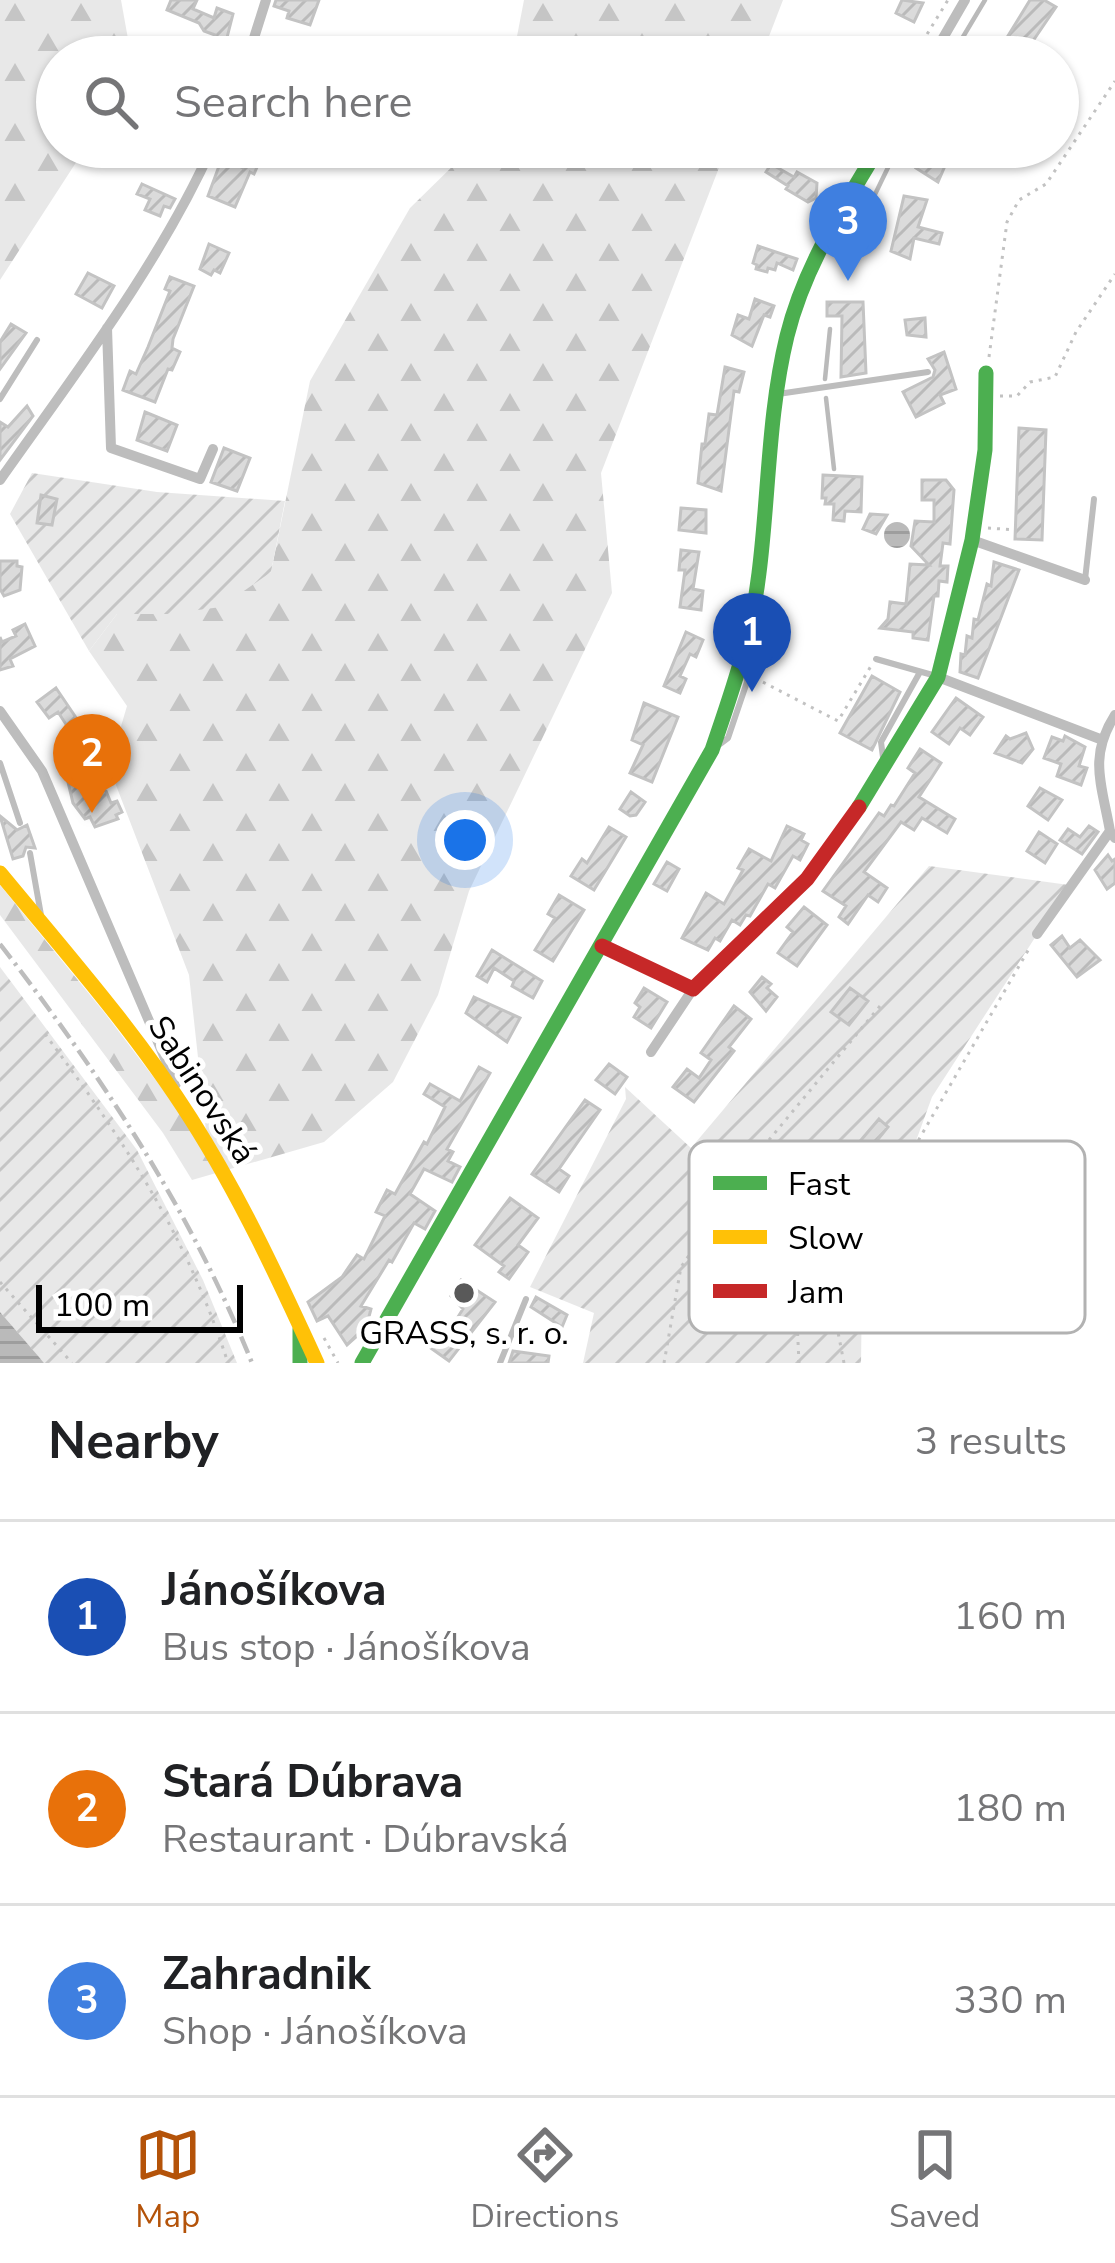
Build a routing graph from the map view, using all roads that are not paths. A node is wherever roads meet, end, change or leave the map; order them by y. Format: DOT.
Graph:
graph roads {
  1 [pos="266,0"];
  2 [pos="965,0"];
  3 [pos="255,36"];
  4 [pos="944,36"];
  5 [pos="200,168"];
  6 [pos="867,168"];
  7 [pos="107,328"];
  8 [pos="38,340"];
  9 [pos="928,372"];
  10 [pos="986,374"];
  11 [pos="778,394"];
  12 [pos="0,399"];
  13 [pos="213,449"];
  14 [pos="0,480"];
  15 [pos="1094,499"];
  16 [pos="976,541"];
  17 [pos="1085,580"];
  18 [pos="876,659"];
  19 [pos="920,671"];
  20 [pos="938,676"];
  21 [pos="0,711"];
  22 [pos="1115,716"];
  23 [pos="1100,739"];
  24 [pos="0,764"];
  25 [pos="885,769"];
  26 [pos="20,824"];
  27 [pos="1113,834"];
  28 [pos="30,854"];
  29 [pos="0,873"];
  30 [pos="42,924"];
  31 [pos="1037,934"];
  32 [pos="602,946"];
  33 [pos="693,989"];
  34 [pos="652,1052"];
  35 [pos="189,1114"];
  36 [pos="526,1299"];
  37 [pos="300,1326"];
  38 [pos="325,1359"];
  39 [pos="300,1363"];
  40 [pos="362,1363"];
  41 [pos="500,1363"];
  1 -- 3 [label="street"];
  2 -- 4 [label="street"];
  5 -- 7 [label="street"];
  6 -- 11 [label="street"];
  7 -- 13 [label="street"];
  7 -- 14 [label="street"];
  8 -- 12 [label="lane"];
  9 -- 11 [label="lane"];
  10 -- 16 [label="street"];
  11 -- 32 [label="street"];
  15 -- 17 [label="lane"];
  16 -- 17 [label="street"];
  16 -- 20 [label="street"];
  18 -- 19 [label="lane"];
  19 -- 20 [label="lane"];
  19 -- 25 [label="lane"];
  20 -- 23 [label="street"];
  20 -- 25 [label="street"];
  21 -- 35 [label="street"];
  22 -- 23 [label="street"];
  23 -- 27 [label="street"];
  24 -- 26 [label="lane"];
  25 -- 33 [label="street"];
  27 -- 31 [label="street"];
  28 -- 30 [label="lane"];
  29 -- 30 [label="street, Sabinovská"];
  30 -- 35 [label="street, Sabinovská"];
  32 -- 33 [label="street"];
  32 -- 40 [label="street"];
  33 -- 34 [label="street"];
  35 -- 37 [label="street, Sabinovská"];
  36 -- 41 [label="lane"];
  37 -- 38 [label="street, Sabinovská"];
  37 -- 39 [label="street"];
}
